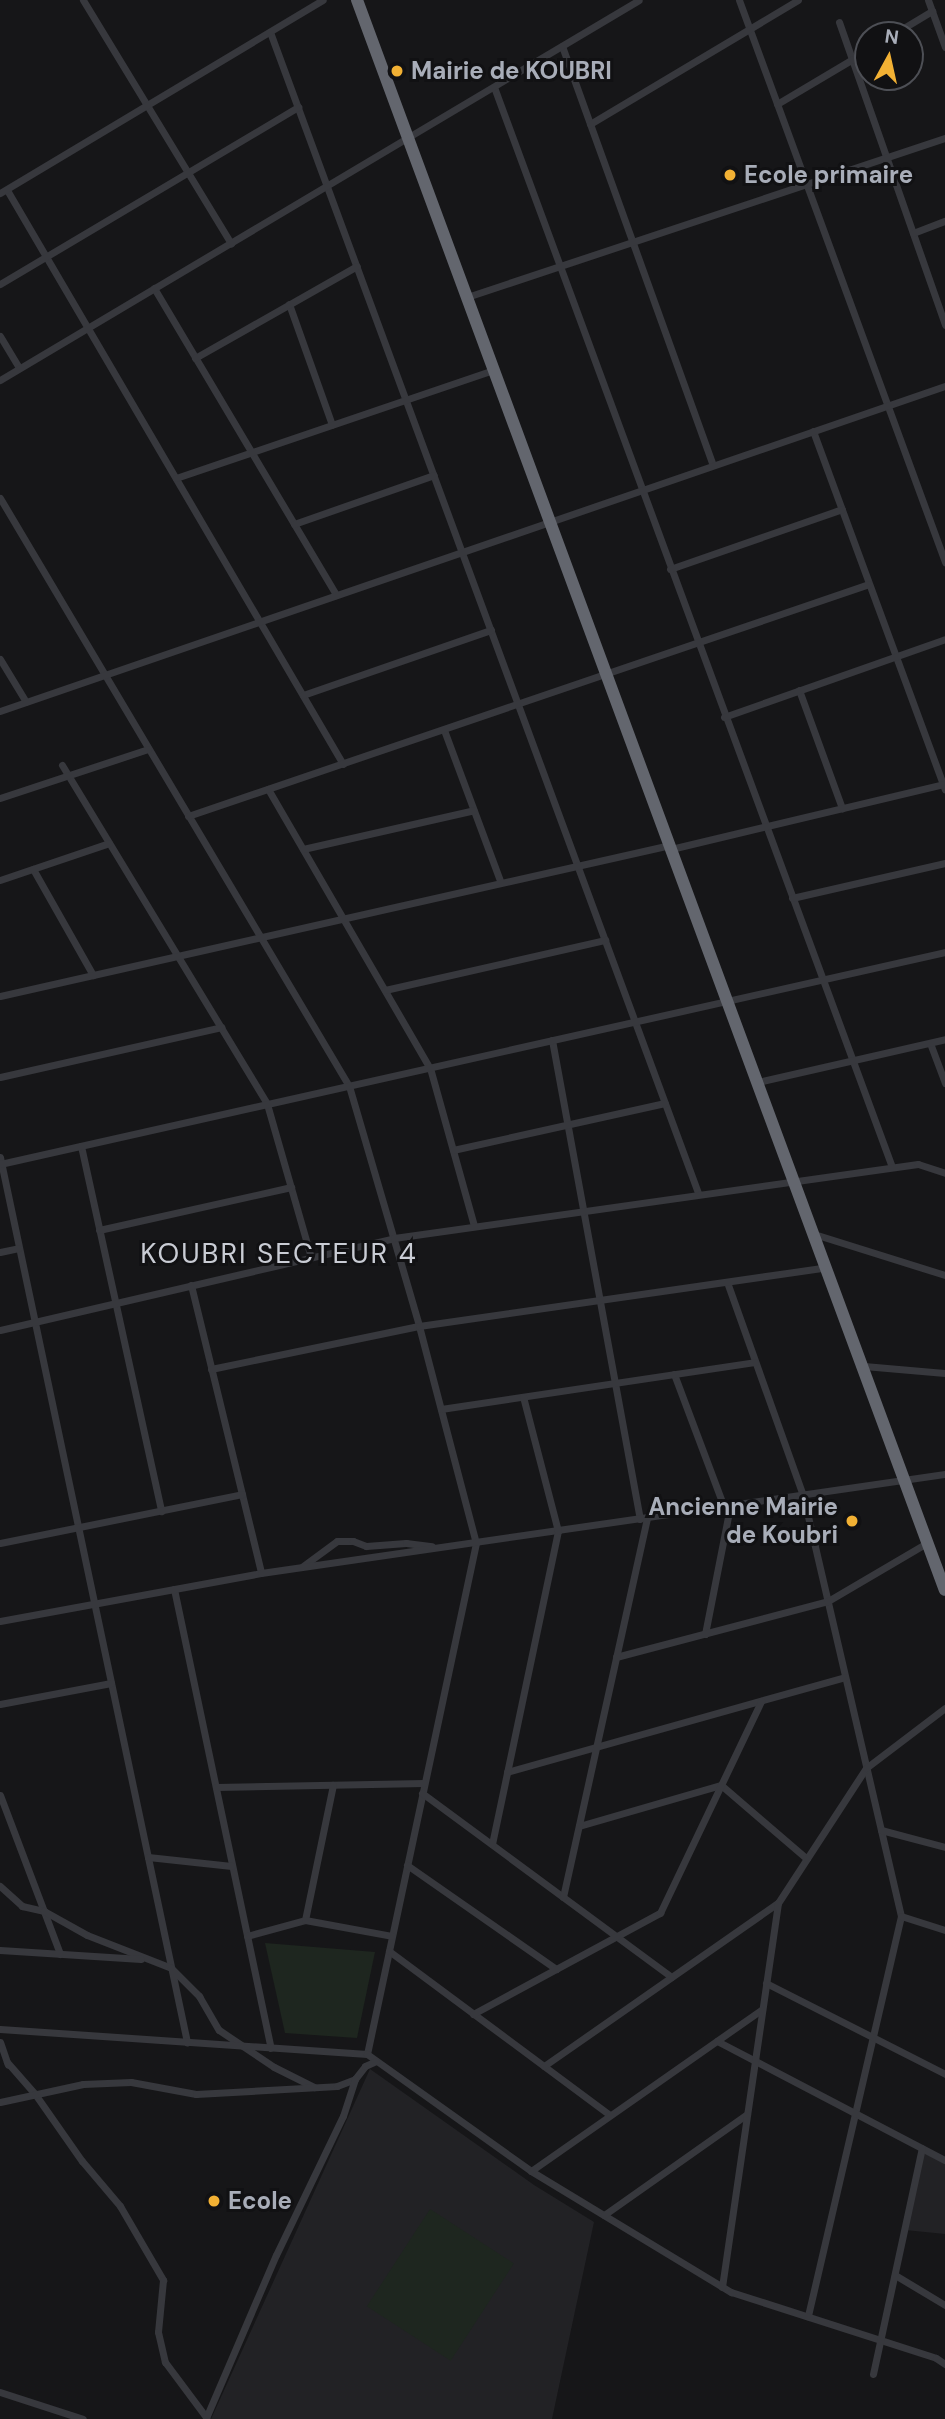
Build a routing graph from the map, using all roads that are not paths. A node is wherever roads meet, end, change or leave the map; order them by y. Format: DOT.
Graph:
graph roads {
  1 [pos="83,0"];
  2 [pos="323,0"];
  3 [pos="357,0"];
  4 [pos="639,0"];
  5 [pos="739,0"];
  6 [pos="799,0"];
  7 [pos="928,0"];
  8 [pos="932,11"];
  9 [pos="915,21"];
  10 [pos="839,22"];
  11 [pos="749,29"];
  12 [pos="270,32"];
  13 [pos="562,47"];
  14 [pos="945,47"];
  15 [pos="852,59"];
  16 [pos="494,87"];
  17 [pos="777,104"];
  18 [pos="147,106"];
  19 [pos="298,107"];
  20 [pos="590,124"];
  21 [pos="409,138"];
  22 [pos="945,138"];
  23 [pos="886,158"];
  24 [pos="188,173"];
  25 [pos="807,185"];
  26 [pos="327,186"];
  27 [pos="3,191"];
  28 [pos="945,221"];
  29 [pos="913,233"];
  30 [pos="633,242"];
  31 [pos="231,243"];
  32 [pos="46,257"];
  33 [pos="357,265"];
  34 [pos="559,266"];
  35 [pos="0,284"];
  36 [pos="155,288"];
  37 [pos="467,297"];
  38 [pos="289,304"];
  39 [pos="945,325"];
  40 [pos="88,328"];
  41 [pos="0,336"];
  42 [pos="195,358"];
  43 [pos="19,368"];
  44 [pos="494,370"];
  45 [pos="0,380"];
  46 [pos="945,386"];
  47 [pos="406,400"];
  48 [pos="888,406"];
  49 [pos="332,425"];
  50 [pos="813,431"];
  51 [pos="251,453"];
  52 [pos="713,465"];
  53 [pos="434,475"];
  54 [pos="176,478"];
  55 [pos="640,490"];
  56 [pos="0,498"];
  57 [pos="842,509"];
  58 [pos="549,521"];
  59 [pos="294,524"];
  60 [pos="462,551"];
  61 [pos="945,562"];
  62 [pos="670,569"];
  63 [pos="869,584"];
  64 [pos="335,595"];
  65 [pos="259,621"];
  66 [pos="491,630"];
  67 [pos="945,639"];
  68 [pos="698,645"];
  69 [pos="896,656"];
  70 [pos="0,659"];
  71 [pos="607,674"];
  72 [pos="104,675"];
  73 [pos="799,690"];
  74 [pos="303,695"];
  75 [pos="26,702"];
  76 [pos="518,704"];
  77 [pos="0,711"];
  78 [pos="724,716"];
  79 [pos="443,730"];
  80 [pos="148,749"];
  81 [pos="343,764"];
  82 [pos="62,765"];
  83 [pos="68,775"];
  84 [pos="944,787"];
  85 [pos="268,789"];
  86 [pos="0,798"];
  87 [pos="842,808"];
  88 [pos="474,810"];
  89 [pos="188,816"];
  90 [pos="765,826"];
  91 [pos="109,843"];
  92 [pos="671,847"];
  93 [pos="303,849"];
  94 [pos="945,863"];
  95 [pos="578,866"];
  96 [pos="33,869"];
  97 [pos="0,880"];
  98 [pos="501,883"];
  99 [pos="792,898"];
  100 [pos="343,919"];
  101 [pos="260,937"];
  102 [pos="605,940"];
  103 [pos="945,953"];
  104 [pos="177,956"];
  105 [pos="93,975"];
  106 [pos="822,980"];
  107 [pos="385,990"];
  108 [pos="0,996"];
  109 [pos="728,1001"];
  110 [pos="635,1022"];
  111 [pos="221,1027"];
  112 [pos="945,1039"];
  113 [pos="552,1040"];
  114 [pos="930,1043"];
  115 [pos="852,1061"];
  116 [pos="430,1068"];
  117 [pos="0,1077"];
  118 [pos="758,1083"];
  119 [pos="945,1083"];
  120 [pos="349,1086"];
  121 [pos="267,1104"];
  122 [pos="665,1104"];
  123 [pos="568,1125"];
  124 [pos="81,1146"];
  125 [pos="453,1150"];
  126 [pos="0,1162"];
  127 [pos="892,1167"];
  128 [pos="945,1173"];
  129 [pos="794,1179"];
  130 [pos="291,1186"];
  131 [pos="698,1193"];
  132 [pos="583,1210"];
  133 [pos="474,1226"];
  134 [pos="99,1230"];
  135 [pos="814,1234"];
  136 [pos="394,1238"];
  137 [pos="19,1248"];
  138 [pos="0,1252"];
  139 [pos="311,1257"];
  140 [pos="827,1267"];
  141 [pos="945,1275"];
  142 [pos="727,1282"];
  143 [pos="191,1285"];
  144 [pos="600,1300"];
  145 [pos="115,1303"];
  146 [pos="35,1322"];
  147 [pos="419,1326"];
  148 [pos="0,1330"];
  149 [pos="755,1362"];
  150 [pos="864,1366"];
  151 [pos="211,1369"];
  152 [pos="945,1373"];
  153 [pos="674,1374"];
  154 [pos="615,1383"];
  155 [pos="523,1397"];
  156 [pos="441,1409"];
  157 [pos="945,1474"];
  158 [pos="905,1480"];
  159 [pos="242,1494"];
  160 [pos="803,1495"];
  161 [pos="727,1506"];
  162 [pos="161,1511"];
  163 [pos="644,1519"];
  164 [pos="78,1527"];
  165 [pos="558,1531"];
  166 [pos="0,1543"];
  167 [pos="476,1543"];
  168 [pos="927,1543"];
  169 [pos="443,1547"];
  170 [pos="303,1567"];
  171 [pos="261,1573"];
  172 [pos="944,1582"];
  173 [pos="174,1589"];
  174 [pos="828,1601"];
  175 [pos="94,1603"];
  176 [pos="0,1620"];
  177 [pos="705,1634"];
  178 [pos="617,1657"];
  179 [pos="845,1677"];
  180 [pos="111,1683"];
  181 [pos="761,1701"];
  182 [pos="0,1704"];
  183 [pos="945,1708"];
  184 [pos="597,1747"];
  185 [pos="866,1768"];
  186 [pos="507,1772"];
  187 [pos="425,1783"];
  188 [pos="333,1785"];
  189 [pos="721,1785"];
  190 [pos="216,1787"];
  191 [pos="422,1793"];
  192 [pos="0,1795"];
  193 [pos="579,1826"];
  194 [pos="881,1830"];
  195 [pos="492,1844"];
  196 [pos="945,1846"];
  197 [pos="148,1857"];
  198 [pos="807,1859"];
  199 [pos="232,1866"];
  200 [pos="407,1866"];
  201 [pos="0,1886"];
  202 [pos="563,1897"];
  203 [pos="778,1903"];
  204 [pos="44,1911"];
  205 [pos="901,1916"];
  206 [pos="305,1920"];
  207 [pos="945,1930"];
  208 [pos="247,1936"];
  209 [pos="392,1936"];
  210 [pos="617,1936"];
  211 [pos="0,1950"];
  212 [pos="389,1951"];
  213 [pos="60,1954"];
  214 [pos="151,1959"];
  215 [pos="171,1964"];
  216 [pos="556,1969"];
  217 [pos="672,1976"];
  218 [pos="766,1983"];
  219 [pos="762,2009"];
  220 [pos="473,2014"];
  221 [pos="0,2029"];
  222 [pos="873,2037"];
  223 [pos="716,2041"];
  224 [pos="0,2042"];
  225 [pos="187,2042"];
  226 [pos="238,2046"];
  227 [pos="271,2048"];
  228 [pos="367,2054"];
  229 [pos="376,2061"];
  230 [pos="755,2061"];
  231 [pos="7,2062"];
  232 [pos="544,2066"];
  233 [pos="10,2072"];
  234 [pos="945,2074"];
  235 [pos="355,2079"];
  236 [pos="314,2087"];
  237 [pos="35,2094"];
  238 [pos="0,2102"];
  239 [pos="855,2113"];
  240 [pos="747,2114"];
  241 [pos="610,2115"];
  242 [pos="922,2148"];
  243 [pos="945,2160"];
  244 [pos="531,2171"];
  245 [pos="604,2216"];
  246 [pos="895,2275"];
  247 [pos="722,2287"];
  248 [pos="945,2305"];
  249 [pos="808,2316"];
  250 [pos="881,2339"];
  251 [pos="945,2364"];
  252 [pos="873,2374"];
  253 [pos="0,2392"];
  254 [pos="206,2418"];
  255 [pos="83,2419"];
  1 -- 18 [label="street"];
  2 -- 12 [label="street"];
  3 -- 21 [label="highway"];
  4 -- 13 [label="street"];
  5 -- 11 [label="street"];
  6 -- 11 [label="street"];
  7 -- 8 [label="street"];
  8 -- 9 [label="street"];
  8 -- 14 [label="street"];
  10 -- 15 [label="street"];
  11 -- 17 [label="street"];
  11 -- 20 [label="street"];
  12 -- 18 [label="street"];
  12 -- 19 [label="street"];
  13 -- 16 [label="street"];
  13 -- 20 [label="street"];
  15 -- 17 [label="street"];
  15 -- 23 [label="street"];
  16 -- 21 [label="street"];
  16 -- 34 [label="street"];
  17 -- 25 [label="street"];
  18 -- 24 [label="street"];
  18 -- 27 [label="street"];
  19 -- 24 [label="street"];
  19 -- 26 [label="street"];
  20 -- 30 [label="street"];
  21 -- 26 [label="street"];
  21 -- 37 [label="highway"];
  22 -- 23 [label="street"];
  23 -- 25 [label="street"];
  23 -- 29 [label="street"];
  24 -- 31 [label="street"];
  24 -- 32 [label="street"];
  25 -- 30 [label="street"];
  25 -- 48 [label="street"];
  26 -- 31 [label="street"];
  26 -- 33 [label="street"];
  27 -- 32 [label="street"];
  28 -- 29 [label="street"];
  29 -- 39 [label="street"];
  30 -- 34 [label="street"];
  30 -- 52 [label="street"];
  31 -- 36 [label="street"];
  32 -- 35 [label="street"];
  32 -- 40 [label="street"];
  33 -- 38 [label="street"];
  33 -- 47 [label="street"];
  34 -- 37 [label="street"];
  34 -- 55 [label="street"];
  36 -- 40 [label="street"];
  36 -- 42 [label="street"];
  37 -- 44 [label="highway"];
  38 -- 42 [label="street"];
  38 -- 49 [label="street"];
  40 -- 43 [label="street"];
  40 -- 54 [label="street"];
  41 -- 43 [label="street"];
  42 -- 51 [label="street"];
  43 -- 45 [label="street"];
  44 -- 47 [label="street"];
  44 -- 58 [label="highway"];
  46 -- 48 [label="street"];
  47 -- 49 [label="street"];
  47 -- 53 [label="street"];
  48 -- 50 [label="street"];
  48 -- 61 [label="street"];
  49 -- 51 [label="street"];
  50 -- 52 [label="street"];
  50 -- 57 [label="street"];
  51 -- 54 [label="street"];
  51 -- 59 [label="street"];
  52 -- 55 [label="street"];
  53 -- 59 [label="street"];
  53 -- 60 [label="street"];
  54 -- 65 [label="street"];
  55 -- 58 [label="street"];
  55 -- 62 [label="street"];
  56 -- 72 [label="street"];
  57 -- 62 [label="street"];
  57 -- 63 [label="street"];
  58 -- 60 [label="street"];
  58 -- 71 [label="highway"];
  59 -- 64 [label="street"];
  60 -- 64 [label="street"];
  60 -- 66 [label="street"];
  62 -- 68 [label="street"];
  63 -- 68 [label="street"];
  63 -- 69 [label="street"];
  64 -- 65 [label="street"];
  65 -- 72 [label="street"];
  65 -- 74 [label="street"];
  66 -- 74 [label="street"];
  66 -- 76 [label="street"];
  67 -- 69 [label="street"];
  68 -- 71 [label="street"];
  68 -- 78 [label="street"];
  69 -- 73 [label="street"];
  69 -- 84 [label="street"];
  70 -- 75 [label="street"];
  71 -- 76 [label="street"];
  71 -- 92 [label="highway"];
  72 -- 75 [label="street"];
  72 -- 80 [label="street"];
  73 -- 78 [label="street"];
  73 -- 87 [label="street"];
  74 -- 81 [label="street"];
  75 -- 77 [label="street"];
  76 -- 79 [label="street"];
  76 -- 95 [label="street"];
  78 -- 90 [label="street"];
  79 -- 81 [label="street"];
  79 -- 88 [label="street"];
  80 -- 83 [label="street"];
  80 -- 89 [label="street"];
  81 -- 85 [label="street"];
  82 -- 83 [label="street"];
  83 -- 86 [label="street"];
  83 -- 91 [label="street"];
  84 -- 87 [label="street"];
  85 -- 89 [label="street"];
  85 -- 93 [label="street"];
  87 -- 90 [label="street"];
  88 -- 93 [label="street"];
  88 -- 98 [label="street"];
  89 -- 101 [label="street"];
  90 -- 92 [label="street"];
  90 -- 99 [label="street"];
  91 -- 96 [label="street"];
  91 -- 104 [label="street"];
  92 -- 95 [label="street"];
  92 -- 109 [label="highway"];
  93 -- 100 [label="street"];
  94 -- 99 [label="street"];
  95 -- 98 [label="street"];
  95 -- 102 [label="street"];
  96 -- 97 [label="street"];
  96 -- 105 [label="street"];
  98 -- 100 [label="street"];
  99 -- 106 [label="street"];
  100 -- 101 [label="street"];
  100 -- 107 [label="street"];
  101 -- 104 [label="street"];
  101 -- 120 [label="street"];
  102 -- 107 [label="street"];
  102 -- 110 [label="street"];
  103 -- 106 [label="street"];
  104 -- 105 [label="street"];
  104 -- 111 [label="street"];
  105 -- 108 [label="street"];
  106 -- 109 [label="street"];
  106 -- 115 [label="street"];
  107 -- 116 [label="street"];
  109 -- 110 [label="street"];
  109 -- 118 [label="highway"];
  110 -- 113 [label="street"];
  110 -- 122 [label="street"];
  111 -- 117 [label="street"];
  111 -- 121 [label="street"];
  112 -- 114 [label="street"];
  113 -- 116 [label="street"];
  113 -- 123 [label="street"];
  114 -- 115 [label="street"];
  114 -- 119 [label="street"];
  115 -- 118 [label="street"];
  115 -- 127 [label="street"];
  116 -- 120 [label="street"];
  116 -- 125 [label="street"];
  118 -- 129 [label="highway"];
  120 -- 121 [label="street"];
  120 -- 136 [label="street"];
  121 -- 124 [label="street"];
  121 -- 130 [label="street"];
  122 -- 123 [label="street"];
  122 -- 131 [label="street"];
  123 -- 125 [label="street"];
  123 -- 132 [label="street"];
  124 -- 126 [label="street"];
  124 -- 134 [label="street"];
  125 -- 133 [label="street"];
  126 -- 137 [label="street"];
  127 -- 128 [label="street"];
  127 -- 129 [label="street"];
  129 -- 131 [label="street"];
  129 -- 135 [label="highway"];
  130 -- 134 [label="street"];
  130 -- 139 [label="street"];
  131 -- 132 [label="street"];
  132 -- 133 [label="street"];
  132 -- 144 [label="street"];
  133 -- 136 [label="street"];
  134 -- 145 [label="street"];
  135 -- 140 [label="highway"];
  135 -- 141 [label="street"];
  136 -- 139 [label="street"];
  136 -- 147 [label="street"];
  137 -- 138 [label="street"];
  137 -- 146 [label="street"];
  139 -- 143 [label="street"];
  140 -- 142 [label="street"];
  140 -- 150 [label="highway"];
  142 -- 144 [label="street"];
  142 -- 149 [label="street"];
  143 -- 145 [label="street"];
  143 -- 151 [label="street"];
  144 -- 147 [label="street"];
  144 -- 154 [label="street"];
  145 -- 146 [label="street"];
  145 -- 162 [label="street"];
  146 -- 148 [label="street"];
  146 -- 164 [label="street"];
  147 -- 151 [label="street"];
  147 -- 156 [label="street"];
  149 -- 153 [label="street"];
  149 -- 160 [label="street"];
  150 -- 152 [label="street"];
  150 -- 158 [label="highway"];
  151 -- 159 [label="street"];
  153 -- 154 [label="street"];
  153 -- 161 [label="street"];
  154 -- 155 [label="street"];
  154 -- 163 [label="street"];
  155 -- 156 [label="street"];
  155 -- 165 [label="street"];
  156 -- 167 [label="street"];
  157 -- 158 [label="street"];
  158 -- 160 [label="street"];
  158 -- 168 [label="highway"];
  159 -- 162 [label="street"];
  159 -- 171 [label="street"];
  160 -- 161 [label="street"];
  160 -- 174 [label="street"];
  161 -- 163 [label="street"];
  161 -- 177 [label="street"];
  162 -- 164 [label="street"];
  163 -- 165 [label="street"];
  163 -- 178 [label="street"];
  164 -- 166 [label="street"];
  164 -- 175 [label="street"];
  165 -- 167 [label="street"];
  165 -- 186 [label="street"];
  167 -- 169 [label="street"];
  167 -- 187 [label="street"];
  168 -- 172 [label="highway"];
  168 -- 174 [label="street"];
  169 -- 170 [label="street"];
  169 -- 170 [label="street"];
  170 -- 171 [label="street"];
  171 -- 173 [label="street"];
  173 -- 175 [label="street"];
  173 -- 190 [label="street"];
  174 -- 177 [label="street"];
  174 -- 179 [label="street"];
  175 -- 176 [label="street"];
  175 -- 180 [label="street"];
  177 -- 178 [label="street"];
  178 -- 184 [label="street"];
  179 -- 181 [label="street"];
  179 -- 185 [label="street"];
  180 -- 182 [label="street"];
  180 -- 197 [label="street"];
  181 -- 184 [label="street"];
  181 -- 189 [label="street"];
  183 -- 185 [label="street"];
  184 -- 186 [label="street"];
  184 -- 193 [label="street"];
  185 -- 194 [label="street"];
  185 -- 198 [label="street"];
  186 -- 195 [label="street"];
  187 -- 188 [label="street"];
  187 -- 191 [label="street"];
  188 -- 190 [label="street"];
  188 -- 206 [label="street"];
  189 -- 193 [label="street"];
  189 -- 198 [label="street"];
  189 -- 210 [label="street"];
  190 -- 199 [label="street"];
  191 -- 195 [label="street"];
  191 -- 200 [label="street"];
  192 -- 204 [label="street"];
  193 -- 202 [label="street"];
  194 -- 196 [label="street"];
  194 -- 205 [label="street"];
  195 -- 202 [label="street"];
  197 -- 199 [label="street"];
  197 -- 215 [label="street"];
  198 -- 203 [label="street"];
  199 -- 208 [label="street"];
  200 -- 209 [label="street"];
  200 -- 216 [label="street"];
  201 -- 204 [label="street"];
  202 -- 210 [label="street"];
  203 -- 217 [label="street"];
  203 -- 218 [label="street"];
  204 -- 213 [label="street"];
  204 -- 214 [label="street"];
  205 -- 207 [label="street"];
  205 -- 222 [label="street"];
  206 -- 208 [label="street"];
  206 -- 209 [label="street"];
  208 -- 227 [label="street"];
  209 -- 212 [label="street"];
  210 -- 216 [label="street"];
  210 -- 217 [label="street"];
  211 -- 213 [label="street"];
  212 -- 220 [label="street"];
  212 -- 228 [label="street"];
  213 -- 214 [label="street"];
  214 -- 215 [label="street"];
  215 -- 225 [label="street"];
  215 -- 226 [label="street"];
  216 -- 220 [label="street"];
  217 -- 232 [label="street"];
  218 -- 219 [label="street"];
  218 -- 222 [label="street"];
  219 -- 223 [label="street"];
  219 -- 230 [label="street"];
  220 -- 232 [label="street"];
  221 -- 225 [label="street"];
  222 -- 234 [label="street"];
  222 -- 239 [label="street"];
  223 -- 230 [label="street"];
  223 -- 241 [label="street"];
  224 -- 231 [label="street"];
  225 -- 226 [label="street"];
  226 -- 227 [label="street"];
  226 -- 236 [label="street"];
  227 -- 228 [label="street"];
  228 -- 229 [label="street"];
  229 -- 235 [label="street"];
  229 -- 244 [label="street"];
  230 -- 239 [label="street"];
  230 -- 240 [label="street"];
  231 -- 233 [label="street"];
  231 -- 237 [label="street"];
  232 -- 241 [label="street"];
  235 -- 236 [label="street"];
  235 -- 254 [label="street"];
  236 -- 237 [label="street"];
  237 -- 238 [label="street"];
  237 -- 254 [label="street"];
  239 -- 242 [label="street"];
  239 -- 249 [label="street"];
  240 -- 245 [label="street"];
  240 -- 247 [label="street"];
  241 -- 244 [label="street"];
  242 -- 243 [label="street"];
  242 -- 246 [label="street"];
  244 -- 245 [label="street"];
  245 -- 247 [label="street"];
  246 -- 248 [label="street"];
  246 -- 250 [label="street"];
  247 -- 249 [label="street"];
  249 -- 250 [label="street"];
  250 -- 251 [label="street"];
  250 -- 252 [label="street"];
  253 -- 255 [label="street"];
}
